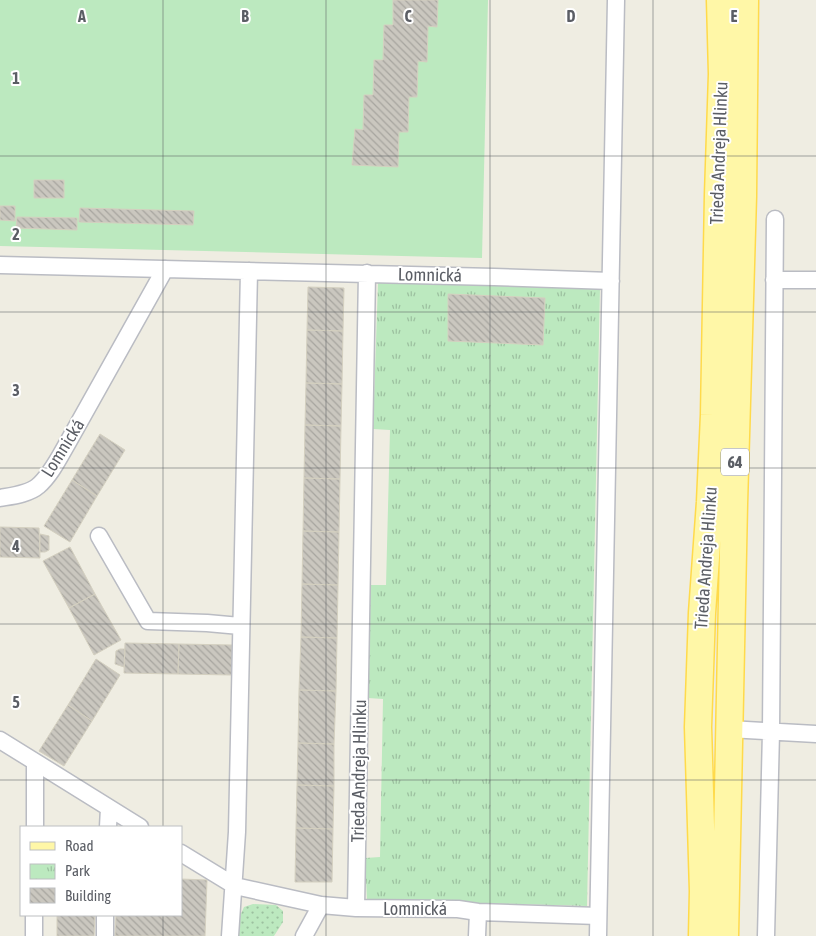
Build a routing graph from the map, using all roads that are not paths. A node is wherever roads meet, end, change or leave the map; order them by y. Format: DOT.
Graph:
graph roads {
  1 [pos="616,0"];
  2 [pos="720,0"];
  3 [pos="745,0"];
  4 [pos="775,219"];
  5 [pos="1,267"];
  6 [pos="165,269"];
  7 [pos="248,271"];
  8 [pos="366,274"];
  9 [pos="774,280"];
  10 [pos="816,280"];
  11 [pos="611,281"];
  12 [pos="0,498"];
  13 [pos="99,536"];
  14 [pos="240,626"];
  15 [pos="698,727"];
  16 [pos="729,729"];
  17 [pos="771,732"];
  18 [pos="816,734"];
  19 [pos="0,740"];
  20 [pos="35,763"];
  21 [pos="109,808"];
  22 [pos="34,826"];
  23 [pos="108,826"];
  24 [pos="138,826"];
  25 [pos="182,854"];
  26 [pos="234,886"];
  27 [pos="320,905"];
  28 [pos="356,908"];
  29 [pos="478,912"];
  30 [pos="34,916"];
  31 [pos="105,916"];
  32 [pos="598,916"];
  33 [pos="34,936"];
  34 [pos="104,936"];
  35 [pos="230,936"];
  36 [pos="304,936"];
  37 [pos="477,936"];
  38 [pos="598,936"];
  39 [pos="702,936"];
  40 [pos="725,936"];
  41 [pos="766,936"];
  1 -- 11 [label="street"];
  2 -- 15 [label="main road, Trieda Andreja Hlinku / 64"];
  3 -- 16 [label="main road, Trieda Andreja Hlinku / 64"];
  4 -- 9 [label="street"];
  5 -- 6 [label="street, Lomnická"];
  6 -- 7 [label="street, Lomnická"];
  6 -- 12 [label="street, Lomnická"];
  7 -- 8 [label="street, Lomnická"];
  7 -- 14 [label="street"];
  8 -- 11 [label="street, Lomnická"];
  8 -- 28 [label="street, Trieda Andreja Hlinku"];
  9 -- 10 [label="street"];
  9 -- 17 [label="street"];
  11 -- 32 [label="street"];
  13 -- 14 [label="street"];
  14 -- 26 [label="street"];
  15 -- 16 [label="main road"];
  15 -- 39 [label="main road, Trieda Andreja Hlinku / 64"];
  16 -- 17 [label="street"];
  16 -- 40 [label="main road, Trieda Andreja Hlinku / 64"];
  17 -- 18 [label="street"];
  17 -- 41 [label="street"];
  19 -- 20 [label="street"];
  20 -- 21 [label="street"];
  20 -- 22 [label="street"];
  21 -- 23 [label="street"];
  21 -- 24 [label="street"];
  25 -- 26 [label="street, Lomnická"];
  26 -- 27 [label="street, Lomnická"];
  26 -- 35 [label="street"];
  27 -- 28 [label="street, Lomnická"];
  27 -- 36 [label="street"];
  28 -- 29 [label="street, Lomnická"];
  29 -- 32 [label="street, Lomnická"];
  29 -- 37 [label="street"];
  30 -- 33 [label="street"];
  31 -- 34 [label="street"];
  32 -- 38 [label="street"];
}
